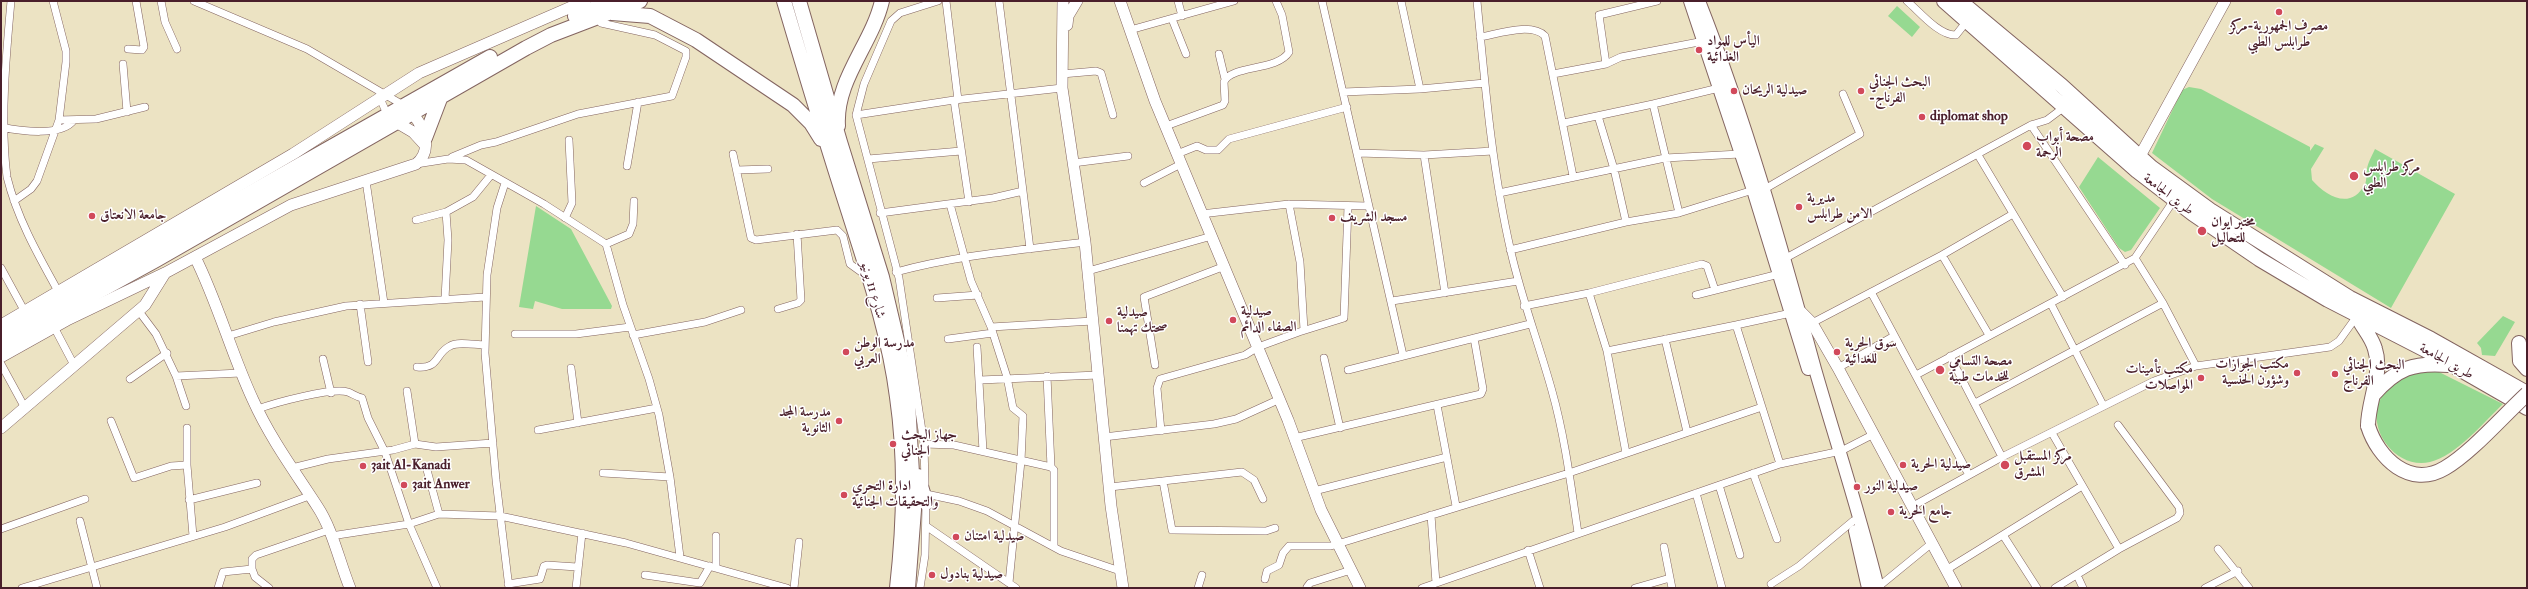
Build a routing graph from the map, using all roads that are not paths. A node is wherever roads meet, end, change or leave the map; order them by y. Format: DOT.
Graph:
graph roads {
  1 [pos="11,1"];
  2 [pos="52,1"];
  3 [pos="136,1"];
  4 [pos="162,1"];
  5 [pos="194,1"];
  6 [pos="585,1"];
  7 [pos="640,1"];
  8 [pos="784,1"];
  9 [pos="799,1"];
  10 [pos="882,1"];
  11 [pos="938,1"];
  12 [pos="946,1"];
  13 [pos="999,1"];
  14 [pos="1063,1"];
  15 [pos="1077,1"];
  16 [pos="1112,1"];
  17 [pos="1120,1"];
  18 [pos="1178,1"];
  19 [pos="1234,1"];
  20 [pos="1276,1"];
  21 [pos="1322,1"];
  22 [pos="1401,1"];
  23 [pos="1477,1"];
  24 [pos="1657,1"];
  25 [pos="1690,1"];
  26 [pos="1699,1"];
  27 [pos="1907,1"];
  28 [pos="1944,1"];
  29 [pos="1960,1"];
  30 [pos="2225,1"];
  31 [pos="606,10"];
  32 [pos="1182,16"];
  33 [pos="1172,19"];
  34 [pos="1967,21"];
  35 [pos="1128,26"];
  36 [pos="1480,37"];
  37 [pos="1704,41"];
  38 [pos="128,50"];
  39 [pos="176,50"];
  40 [pos="1186,54"];
  41 [pos="1219,54"];
  42 [pos="1062,55"];
  43 [pos="123,64"];
  44 [pos="1606,64"];
  45 [pos="3,70"];
  46 [pos="1062,74"];
  47 [pos="1553,74"];
  48 [pos="1225,80"];
  49 [pos="1485,83"];
  50 [pos="1062,88"];
  51 [pos="1718,88"];
  52 [pos="1420,89"];
  53 [pos="1343,92"];
  54 [pos="1012,93"];
  55 [pos="381,94"];
  56 [pos="1843,94"];
  57 [pos="441,96"];
  58 [pos="956,100"];
  59 [pos="638,102"];
  60 [pos="1653,104"];
  61 [pos="1347,106"];
  62 [pos="145,107"];
  63 [pos="2063,108"];
  64 [pos="407,109"];
  65 [pos="127,112"];
  66 [pos="856,115"];
  67 [pos="1112,115"];
  68 [pos="1598,116"];
  69 [pos="391,119"];
  70 [pos="59,120"];
  71 [pos="74,120"];
  72 [pos="1564,123"];
  73 [pos="2031,125"];
  74 [pos="1166,126"];
  75 [pos="1,128"];
  76 [pos="56,130"];
  77 [pos="570,140"];
  78 [pos="424,141"];
  79 [pos="840,142"];
  80 [pos="961,151"];
  81 [pos="1493,151"];
  82 [pos="733,154"];
  83 [pos="1358,154"];
  84 [pos="1740,154"];
  85 [pos="1424,155"];
  86 [pos="1978,155"];
  87 [pos="1128,156"];
  88 [pos="2140,156"];
  89 [pos="1665,158"];
  90 [pos="448,159"];
  91 [pos="836,159"];
  92 [pos="1179,159"];
  93 [pos="868,160"];
  94 [pos="1073,163"];
  95 [pos="416,164"];
  96 [pos="628,166"];
  97 [pos="1614,169"];
  98 [pos="737,170"];
  99 [pos="768,170"];
  100 [pos="491,175"];
  101 [pos="1574,176"];
  102 [pos="366,181"];
  103 [pos="506,183"];
  104 [pos="1144,183"];
  105 [pos="1758,190"];
  106 [pos="1023,191"];
  107 [pos="1500,193"];
  108 [pos="2174,200"];
  109 [pos="14,201"];
  110 [pos="634,201"];
  111 [pos="969,202"];
  112 [pos="950,204"];
  113 [pos="1289,204"];
  114 [pos="1348,206"];
  115 [pos="1367,206"];
  116 [pos="446,212"];
  117 [pos="1679,212"];
  118 [pos="880,213"];
  119 [pos="1201,214"];
  120 [pos="2013,214"];
  121 [pos="565,218"];
  122 [pos="416,220"];
  123 [pos="1626,222"];
  124 [pos="798,234"];
  125 [pos="1212,236"];
  126 [pos="1085,242"];
  127 [pos="606,244"];
  128 [pos="1030,249"];
  129 [pos="1510,250"];
  130 [pos="1942,255"];
  131 [pos="195,257"];
  132 [pos="965,258"];
  133 [pos="1784,258"];
  134 [pos="2135,258"];
  135 [pos="2125,265"];
  136 [pos="1224,266"];
  137 [pos="1,268"];
  138 [pos="1088,271"];
  139 [pos="896,272"];
  140 [pos="166,273"];
  141 [pos="1779,274"];
  142 [pos="869,277"];
  143 [pos="8,281"];
  144 [pos="1518,281"];
  145 [pos="1,285"];
  146 [pos="1715,290"];
  147 [pos="58,291"];
  148 [pos="1871,292"];
  149 [pos="1445,293"];
  150 [pos="1589,293"];
  151 [pos="1696,295"];
  152 [pos="978,296"];
  153 [pos="484,297"];
  154 [pos="2064,297"];
  155 [pos="937,298"];
  156 [pos="445,299"];
  157 [pos="1392,301"];
  158 [pos="384,303"];
  159 [pos="2163,303"];
  160 [pos="360,304"];
  161 [pos="2051,304"];
  162 [pos="1524,306"];
  163 [pos="778,309"];
  164 [pos="138,310"];
  165 [pos="741,310"];
  166 [pos="25,312"];
  167 [pos="1796,312"];
  168 [pos="2357,316"];
  169 [pos="1093,321"];
  170 [pos="1812,323"];
  171 [pos="1530,324"];
  172 [pos="1,325"];
  173 [pos="1736,325"];
  174 [pos="54,327"];
  175 [pos="630,327"];
  176 [pos="992,330"];
  177 [pos="1304,330"];
  178 [pos="1,334"];
  179 [pos="515,334"];
  180 [pos="633,335"];
  181 [pos="1989,335"];
  182 [pos="228,336"];
  183 [pos="1894,336"];
  184 [pos="1474,338"];
  185 [pos="948,339"];
  186 [pos="1666,339"];
  187 [pos="2519,343"];
  188 [pos="1,345"];
  189 [pos="485,345"];
  190 [pos="977,347"];
  191 [pos="1258,347"];
  192 [pos="2075,350"];
  193 [pos="1607,351"];
  194 [pos="167,353"];
  195 [pos="1403,355"];
  196 [pos="1950,356"];
  197 [pos="1,357"];
  198 [pos="1324,358"];
  199 [pos="323,359"];
  200 [pos="368,362"];
  201 [pos="1,364"];
  202 [pos="74,365"];
  203 [pos="1155,365"];
  204 [pos="2452,365"];
  205 [pos="2196,366"];
  206 [pos="417,367"];
  207 [pos="571,368"];
  208 [pos="1838,368"];
  209 [pos="2527,369"];
  210 [pos="1348,370"];
  211 [pos="241,373"];
  212 [pos="1098,374"];
  213 [pos="1916,375"];
  214 [pos="176,376"];
  215 [pos="1047,376"];
  216 [pos="1007,377"];
  217 [pos="130,379"];
  218 [pos="980,380"];
  219 [pos="408,392"];
  220 [pos="331,393"];
  221 [pos="2527,393"];
  222 [pos="2371,397"];
  223 [pos="1280,399"];
  224 [pos="1975,403"];
  225 [pos="1437,405"];
  226 [pos="2103,405"];
  227 [pos="186,406"];
  228 [pos="1762,406"];
  229 [pos="25,408"];
  230 [pos="657,408"];
  231 [pos="2527,408"];
  232 [pos="258,409"];
  233 [pos="112,421"];
  234 [pos="578,423"];
  235 [pos="2118,425"];
  236 [pos="1,428"];
  237 [pos="187,428"];
  238 [pos="1340,428"];
  239 [pos="538,430"];
  240 [pos="1161,431"];
  241 [pos="1687,432"];
  242 [pos="2052,433"];
  243 [pos="1874,434"];
  244 [pos="1104,436"];
  245 [pos="1294,438"];
  246 [pos="493,442"];
  247 [pos="415,444"];
  248 [pos="924,444"];
  249 [pos="983,451"];
  250 [pos="385,452"];
  251 [pos="1837,452"];
  252 [pos="1626,453"];
  253 [pos="912,455"];
  254 [pos="1447,457"];
  255 [pos="2002,457"];
  256 [pos="1021,461"];
  257 [pos="1780,464"];
  258 [pos="187,465"];
  259 [pos="1841,466"];
  260 [pos="1051,467"];
  261 [pos="292,468"];
  262 [pos="426,470"];
  263 [pos="604,473"];
  264 [pos="1753,473"];
  265 [pos="1569,474"];
  266 [pos="1969,475"];
  267 [pos="670,477"];
  268 [pos="1164,481"];
  269 [pos="257,483"];
  270 [pos="1719,485"];
  271 [pos="2082,486"];
  272 [pos="1110,487"];
  273 [pos="1314,491"];
  274 [pos="1696,493"];
  275 [pos="309,496"];
  276 [pos="926,498"];
  277 [pos="85,499"];
  278 [pos="1263,499"];
  279 [pos="189,500"];
  280 [pos="1456,506"];
  281 [pos="1913,506"];
  282 [pos="439,514"];
  283 [pos="1432,515"];
  284 [pos="500,516"];
  285 [pos="1852,520"];
  286 [pos="80,521"];
  287 [pos="410,524"];
  288 [pos="926,526"];
  289 [pos="1016,527"];
  290 [pos="1275,528"];
  291 [pos="1,529"];
  292 [pos="330,532"];
  293 [pos="582,533"];
  294 [pos="1578,534"];
  295 [pos="2004,535"];
  296 [pos="192,536"];
  297 [pos="716,536"];
  298 [pos="1777,539"];
  299 [pos="799,542"];
  300 [pos="1337,543"];
  301 [pos="1932,543"];
  302 [pos="1664,547"];
  303 [pos="1054,548"];
  304 [pos="2119,549"];
  305 [pos="2218,549"];
  306 [pos="1528,550"];
  307 [pos="1740,555"];
  308 [pos="680,557"];
  309 [pos="90,566"];
  310 [pos="577,567"];
  311 [pos="713,567"];
  312 [pos="252,569"];
  313 [pos="1351,570"];
  314 [pos="1946,570"];
  315 [pos="1120,571"];
  316 [pos="2238,571"];
  317 [pos="1202,575"];
  318 [pos="2077,575"];
  319 [pos="645,576"];
  320 [pos="1670,578"];
  321 [pos="1266,579"];
  322 [pos="1009,583"];
  323 [pos="1436,583"];
  324 [pos="1771,584"];
  325 [pos="509,586"];
  326 [pos="776,587"];
  327 [pos="1307,587"];
  328 [pos="22,588"];
  329 [pos="97,588"];
  330 [pos="218,588"];
  331 [pos="269,588"];
  332 [pos="350,588"];
  333 [pos="437,588"];
  334 [pos="576,588"];
  335 [pos="787,588"];
  336 [pos="794,588"];
  337 [pos="896,588"];
  338 [pos="908,588"];
  339 [pos="920,588"];
  340 [pos="1016,588"];
  341 [pos="1123,588"];
  342 [pos="1198,588"];
  343 [pos="1360,588"];
  344 [pos="1422,588"];
  345 [pos="1540,588"];
  346 [pos="1635,588"];
  347 [pos="1672,588"];
  348 [pos="1722,588"];
  349 [pos="1875,588"];
  350 [pos="1956,588"];
  351 [pos="2037,588"];
  352 [pos="2055,588"];
  353 [pos="2083,588"];
  354 [pos="2205,588"];
  355 [pos="2250,588"];
  1 -- 45 [label="street"];
  2 -- 70 [label="street"];
  3 -- 38 [label="street"];
  4 -- 39 [label="street"];
  5 -- 55 [label="street"];
  6 -- 55 [label="street"];
  7 -- 31 [label="highway"];
  8 -- 91 [label="highway, شارع 11 يونيو"];
  9 -- 79 [label="highway, شارع 11 يونيو"];
  10 -- 79 [label="highway"];
  11 -- 66 [label="street"];
  12 -- 58 [label="street"];
  13 -- 54 [label="street"];
  14 -- 42 [label="street"];
  15 -- 42 [label="street"];
  16 -- 35 [label="street"];
  17 -- 35 [label="street"];
  18 -- 32 [label="street"];
  19 -- 32 [label="street"];
  20 -- 48 [label="street"];
  21 -- 53 [label="street"];
  22 -- 52 [label="street"];
  23 -- 36 [label="street"];
  24 -- 44 [label="street"];
  25 -- 37 [label="main road"];
  26 -- 105 [label="main road"];
  27 -- 34 [label="street"];
  28 -- 34 [label="highway, طريق الجامعة"];
  29 -- 88 [label="highway, طريق الجامعة"];
  30 -- 88 [label="street"];
  31 -- 57 [label="highway"];
  31 -- 59 [label="street"];
  31 -- 64 [label="highway"];
  31 -- 91 [label="highway"];
  32 -- 33 [label="street"];
  33 -- 35 [label="street"];
  33 -- 40 [label="street"];
  34 -- 63 [label="highway, طريق الجامعة"];
  35 -- 74 [label="street"];
  36 -- 47 [label="street"];
  36 -- 49 [label="street"];
  37 -- 44 [label="street"];
  37 -- 51 [label="main road"];
  41 -- 48 [label="street"];
  42 -- 46 [label="street"];
  43 -- 65 [label="street"];
  44 -- 47 [label="street"];
  45 -- 75 [label="street"];
  46 -- 50 [label="street"];
  46 -- 67 [label="street"];
  47 -- 72 [label="street"];
  48 -- 74 [label="street"];
  49 -- 52 [label="street"];
  49 -- 81 [label="street"];
  50 -- 54 [label="street"];
  50 -- 94 [label="street"];
  51 -- 60 [label="street"];
  51 -- 84 [label="main road"];
  52 -- 53 [label="street"];
  53 -- 61 [label="street"];
  54 -- 58 [label="street"];
  54 -- 106 [label="street"];
  55 -- 64 [label="street"];
  55 -- 69 [label="street"];
  55 -- 147 [label="street"];
  56 -- 105 [label="street"];
  57 -- 64 [label="highway"];
  57 -- 78 [label="highway"];
  58 -- 66 [label="street"];
  58 -- 80 [label="street"];
  59 -- 90 [label="street"];
  59 -- 96 [label="street"];
  60 -- 68 [label="street"];
  60 -- 89 [label="street"];
  61 -- 83 [label="street"];
  61 -- 92 [label="street"];
  62 -- 65 [label="street"];
  63 -- 73 [label="street"];
  63 -- 108 [label="highway, طريق الجامعة"];
  64 -- 69 [label="highway"];
  64 -- 78 [label="street"];
  65 -- 71 [label="street"];
  66 -- 93 [label="street"];
  68 -- 72 [label="street"];
  68 -- 97 [label="street"];
  69 -- 78 [label="street"];
  69 -- 178 [label="highway"];
  69 -- 188 [label="highway"];
  70 -- 71 [label="street"];
  70 -- 76 [label="street"];
  71 -- 76 [label="street"];
  72 -- 101 [label="street"];
  73 -- 86 [label="street"];
  73 -- 135 [label="street"];
  74 -- 92 [label="street"];
  75 -- 76 [label="street"];
  75 -- 109 [label="street"];
  76 -- 109 [label="street"];
  77 -- 121 [label="street"];
  78 -- 95 [label="street"];
  79 -- 91 [label="highway, شارع 11 يونيو"];
  80 -- 93 [label="street"];
  80 -- 111 [label="street"];
  81 -- 85 [label="street"];
  81 -- 107 [label="street"];
  82 -- 98 [label="street"];
  83 -- 85 [label="street"];
  83 -- 115 [label="street"];
  84 -- 89 [label="street"];
  84 -- 105 [label="main road"];
  85 -- 149 [label="street"];
  86 -- 120 [label="street"];
  86 -- 133 [label="street"];
  87 -- 94 [label="street"];
  88 -- 221 [label="highway, طريق الجامعة"];
  89 -- 97 [label="street"];
  89 -- 117 [label="street"];
  90 -- 95 [label="street"];
  90 -- 100 [label="street"];
  91 -- 142 [label="highway, شارع 11 يونيو"];
  91 -- 253 [label="highway, شارع 11 يونيو"];
  92 -- 104 [label="street"];
  92 -- 119 [label="street"];
  93 -- 118 [label="street"];
  94 -- 126 [label="street"];
  95 -- 102 [label="street"];
  97 -- 101 [label="street"];
  97 -- 123 [label="street"];
  98 -- 99 [label="street"];
  98 -- 124 [label="street"];
  100 -- 103 [label="street"];
  100 -- 116 [label="street"];
  101 -- 107 [label="street"];
  102 -- 131 [label="street"];
  102 -- 158 [label="street"];
  103 -- 121 [label="street"];
  103 -- 153 [label="street"];
  105 -- 117 [label="street"];
  105 -- 133 [label="main road"];
  105 -- 141 [label="main road"];
  106 -- 111 [label="street"];
  106 -- 128 [label="street"];
  107 -- 129 [label="street"];
  108 -- 134 [label="street"];
  108 -- 168 [label="highway, طريق الجامعة"];
  109 -- 147 [label="street"];
  110 -- 127 [label="street"];
  111 -- 112 [label="street"];
  112 -- 118 [label="street"];
  112 -- 132 [label="street"];
  113 -- 114 [label="street"];
  113 -- 119 [label="street"];
  113 -- 177 [label="street"];
  114 -- 115 [label="street"];
  114 -- 177 [label="street"];
  115 -- 157 [label="street"];
  116 -- 122 [label="street"];
  116 -- 156 [label="street"];
  117 -- 123 [label="street"];
  118 -- 139 [label="street"];
  119 -- 125 [label="street"];
  120 -- 130 [label="street"];
  120 -- 154 [label="street"];
  121 -- 127 [label="street"];
  123 -- 129 [label="street"];
  124 -- 142 [label="street"];
  124 -- 163 [label="street"];
  125 -- 136 [label="street"];
  125 -- 138 [label="street"];
  126 -- 128 [label="street"];
  126 -- 138 [label="street"];
  127 -- 175 [label="street"];
  128 -- 132 [label="street"];
  129 -- 144 [label="street"];
  130 -- 148 [label="street"];
  130 -- 181 [label="street"];
  131 -- 140 [label="street"];
  131 -- 182 [label="street"];
  132 -- 139 [label="street"];
  132 -- 152 [label="street"];
  133 -- 167 [label="main road"];
  134 -- 135 [label="street"];
  134 -- 159 [label="street"];
  135 -- 154 [label="street"];
  136 -- 191 [label="street"];
  136 -- 203 [label="street"];
  137 -- 143 [label="street"];
  138 -- 169 [label="street"];
  139 -- 248 [label="street"];
  140 -- 164 [label="street"];
  140 -- 174 [label="street"];
  141 -- 146 [label="street"];
  141 -- 167 [label="main road"];
  142 -- 337 [label="highway, شارع 11 يونيو"];
  143 -- 145 [label="street"];
  143 -- 166 [label="street"];
  144 -- 149 [label="street"];
  144 -- 162 [label="street"];
  146 -- 150 [label="street"];
  146 -- 151 [label="street"];
  147 -- 166 [label="street"];
  148 -- 170 [label="street"];
  148 -- 183 [label="street"];
  149 -- 157 [label="street"];
  150 -- 162 [label="street"];
  150 -- 193 [label="street"];
  152 -- 155 [label="street"];
  152 -- 176 [label="street"];
  153 -- 156 [label="street"];
  153 -- 189 [label="street"];
  154 -- 161 [label="street"];
  156 -- 158 [label="street"];
  157 -- 195 [label="street"];
  158 -- 160 [label="street"];
  159 -- 192 [label="street"];
  159 -- 205 [label="street"];
  160 -- 182 [label="street"];
  160 -- 200 [label="street"];
  161 -- 181 [label="street"];
  161 -- 192 [label="street"];
  162 -- 171 [label="street"];
  164 -- 194 [label="street"];
  164 -- 202 [label="street"];
  165 -- 180 [label="street"];
  166 -- 172 [label="street"];
  167 -- 170 [label="street"];
  167 -- 173 [label="street"];
  167 -- 251 [label="main road"];
  168 -- 204 [label="highway, طريق الجامعة"];
  168 -- 205 [label="street"];
  168 -- 222 [label="highway"];
  169 -- 176 [label="street"];
  169 -- 212 [label="street"];
  170 -- 208 [label="street"];
  171 -- 184 [label="street"];
  171 -- 265 [label="street"];
  173 -- 186 [label="street"];
  173 -- 228 [label="street"];
  174 -- 197 [label="street"];
  174 -- 202 [label="street"];
  175 -- 179 [label="street"];
  175 -- 180 [label="street"];
  176 -- 185 [label="street"];
  176 -- 216 [label="street"];
  177 -- 191 [label="street"];
  180 -- 230 [label="street"];
  181 -- 196 [label="street"];
  182 -- 211 [label="street"];
  183 -- 208 [label="street"];
  183 -- 213 [label="street"];
  184 -- 195 [label="street"];
  184 -- 225 [label="street"];
  186 -- 193 [label="street"];
  186 -- 241 [label="street"];
  187 -- 209 [label="highway"];
  189 -- 206 [label="street"];
  189 -- 246 [label="street"];
  190 -- 218 [label="street"];
  191 -- 223 [label="street"];
  191 -- 240 [label="street"];
  192 -- 224 [label="street"];
  192 -- 226 [label="street"];
  193 -- 252 [label="street"];
  194 -- 214 [label="street"];
  194 -- 217 [label="street"];
  195 -- 210 [label="street"];
  196 -- 213 [label="street"];
  196 -- 224 [label="street"];
  198 -- 238 [label="street"];
  199 -- 220 [label="street"];
  201 -- 229 [label="street"];
  202 -- 229 [label="street"];
  204 -- 222 [label="highway"];
  204 -- 231 [label="highway, طريق الجامعة"];
  205 -- 226 [label="street"];
  207 -- 234 [label="street"];
  208 -- 243 [label="street"];
  211 -- 214 [label="street"];
  211 -- 232 [label="street"];
  212 -- 215 [label="street"];
  212 -- 244 [label="street"];
  213 -- 266 [label="street"];
  214 -- 227 [label="street"];
  215 -- 216 [label="street"];
  215 -- 260 [label="street"];
  216 -- 218 [label="street"];
  216 -- 256 [label="street"];
  218 -- 249 [label="street"];
  219 -- 247 [label="street"];
  220 -- 232 [label="street"];
  220 -- 250 [label="street"];
  221 -- 222 [label="highway, bridge"];
  223 -- 240 [label="street"];
  223 -- 245 [label="street"];
  224 -- 255 [label="street"];
  225 -- 238 [label="street"];
  225 -- 254 [label="street"];
  226 -- 242 [label="street"];
  228 -- 241 [label="street"];
  228 -- 257 [label="street"];
  229 -- 236 [label="street"];
  230 -- 234 [label="street"];
  230 -- 267 [label="street"];
  232 -- 261 [label="street"];
  233 -- 258 [label="street"];
  234 -- 239 [label="street"];
  235 -- 304 [label="street"];
  237 -- 258 [label="street"];
  238 -- 245 [label="street"];
  240 -- 244 [label="street"];
  241 -- 252 [label="street"];
  242 -- 255 [label="street"];
  242 -- 271 [label="street"];
  243 -- 251 [label="street"];
  243 -- 281 [label="street"];
  244 -- 272 [label="street"];
  245 -- 273 [label="street"];
  246 -- 247 [label="street"];
  246 -- 284 [label="street"];
  247 -- 250 [label="street"];
  248 -- 249 [label="street"];
  248 -- 276 [label="street"];
  249 -- 256 [label="street"];
  250 -- 261 [label="street"];
  250 -- 287 [label="street"];
  251 -- 257 [label="street"];
  251 -- 259 [label="main road"];
  252 -- 265 [label="street"];
  253 -- 276 [label="highway"];
  253 -- 338 [label="highway, شارع 11 يونيو"];
  254 -- 273 [label="street"];
  254 -- 280 [label="street"];
  255 -- 266 [label="street"];
  256 -- 260 [label="street"];
  256 -- 289 [label="street"];
  257 -- 264 [label="street"];
  258 -- 279 [label="street"];
  259 -- 285 [label="main road"];
  259 -- 349 [label="main road"];
  260 -- 303 [label="street"];
  261 -- 275 [label="street"];
  262 -- 282 [label="street"];
  263 -- 267 [label="street"];
  264 -- 270 [label="street"];
  264 -- 298 [label="street"];
  265 -- 280 [label="street"];
  265 -- 294 [label="street"];
  266 -- 281 [label="street"];
  267 -- 308 [label="street"];
  268 -- 272 [label="street"];
  268 -- 278 [label="street"];
  268 -- 290 [label="street"];
  269 -- 279 [label="street"];
  270 -- 274 [label="street"];
  270 -- 307 [label="street"];
  271 -- 295 [label="street"];
  271 -- 304 [label="street"];
  272 -- 315 [label="street"];
  273 -- 300 [label="street"];
  274 -- 294 [label="street"];
  274 -- 348 [label="street"];
  275 -- 292 [label="street"];
  275 -- 296 [label="street"];
  276 -- 288 [label="street"];
  276 -- 289 [label="street"];
  277 -- 291 [label="street"];
  279 -- 296 [label="street"];
  280 -- 283 [label="street"];
  281 -- 301 [label="street"];
  282 -- 284 [label="street"];
  282 -- 287 [label="street"];
  283 -- 300 [label="street"];
  283 -- 323 [label="street"];
  284 -- 293 [label="street"];
  284 -- 325 [label="street"];
  285 -- 324 [label="street"];
  285 -- 349 [label="main road"];
  286 -- 309 [label="street"];
  287 -- 292 [label="street"];
  287 -- 333 [label="street"];
  288 -- 322 [label="street"];
  288 -- 339 [label="street"];
  289 -- 303 [label="street"];
  289 -- 322 [label="street"];
  292 -- 312 [label="street"];
  292 -- 332 [label="street"];
  293 -- 308 [label="street"];
  293 -- 310 [label="street"];
  294 -- 306 [label="street"];
  295 -- 314 [label="street"];
  295 -- 351 [label="street"];
  296 -- 309 [label="street"];
  297 -- 311 [label="street"];
  299 -- 336 [label="street"];
  300 -- 313 [label="street"];
  300 -- 321 [label="street"];
  301 -- 314 [label="street"];
  301 -- 349 [label="street"];
  302 -- 320 [label="street"];
  303 -- 315 [label="street"];
  304 -- 318 [label="street"];
  305 -- 316 [label="street"];
  306 -- 323 [label="street"];
  306 -- 345 [label="street"];
  308 -- 311 [label="street"];
  309 -- 328 [label="street"];
  309 -- 329 [label="street"];
  310 -- 325 [label="street"];
  310 -- 334 [label="street"];
  311 -- 319 [label="street"];
  311 -- 326 [label="street"];
  312 -- 330 [label="street"];
  312 -- 331 [label="street"];
  313 -- 327 [label="street"];
  313 -- 343 [label="street"];
  314 -- 350 [label="street"];
  315 -- 341 [label="street"];
  316 -- 354 [label="street"];
  316 -- 355 [label="street"];
  317 -- 342 [label="street"];
  318 -- 352 [label="street"];
  318 -- 353 [label="street"];
  320 -- 346 [label="street"];
  320 -- 347 [label="street"];
  322 -- 340 [label="street"];
  323 -- 344 [label="street"];
  326 -- 335 [label="street"];
}
